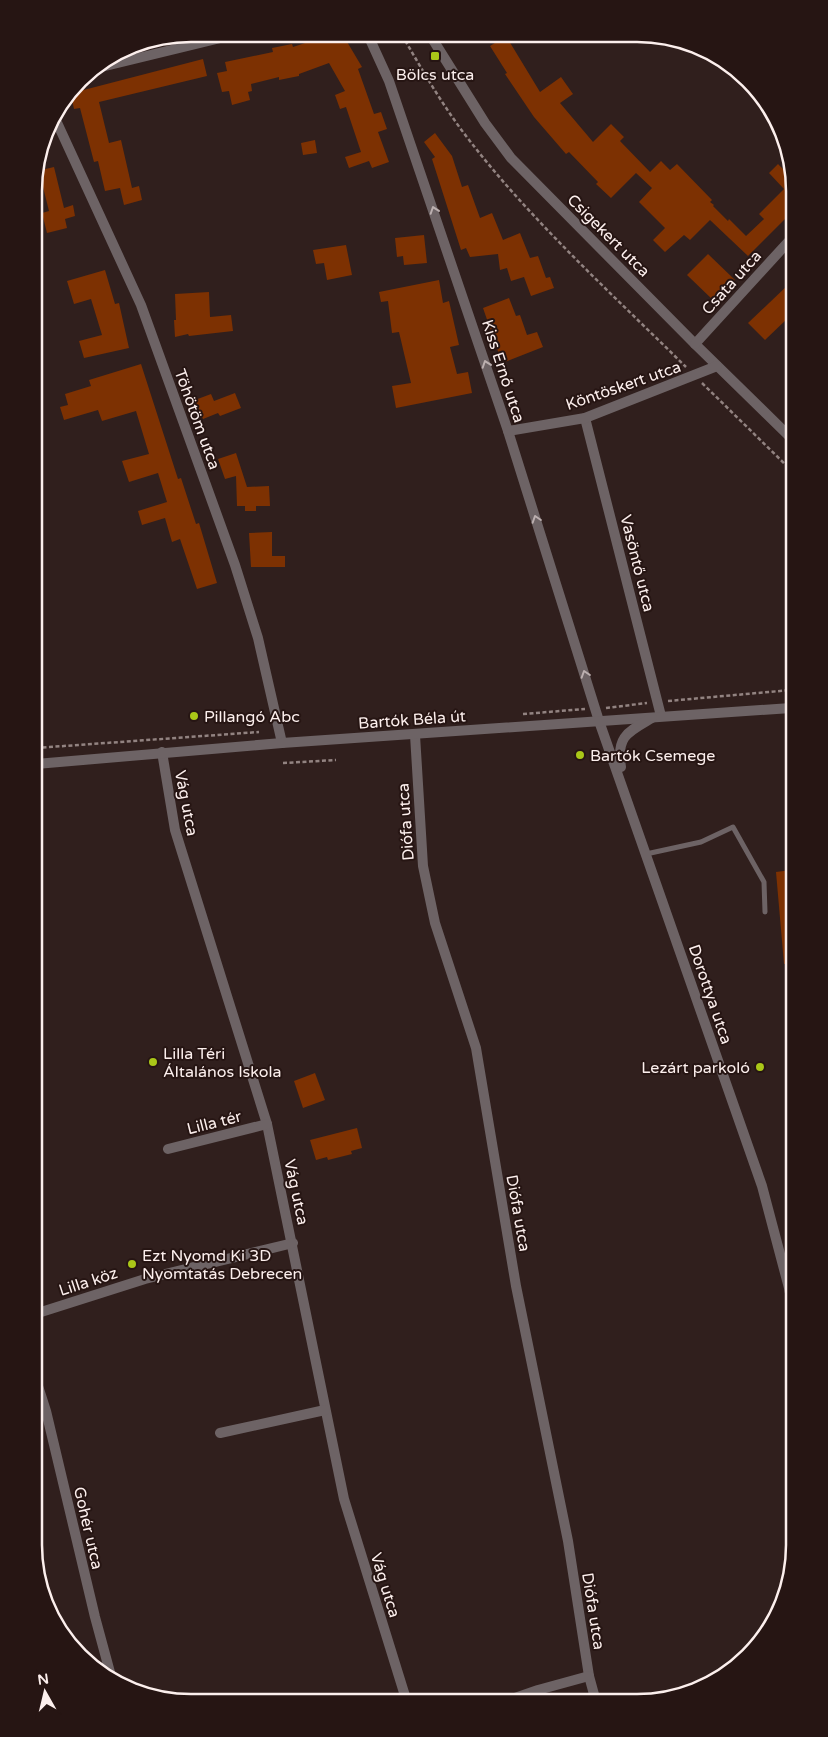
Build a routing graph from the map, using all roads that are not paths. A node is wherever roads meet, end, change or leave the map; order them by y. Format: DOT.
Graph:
graph roads {
  1 [pos="435,42"];
  2 [pos="201,43"];
  3 [pos="372,43"];
  4 [pos="112,65"];
  5 [pos="58,125"];
  6 [pos="786,244"];
  7 [pos="695,344"];
  8 [pos="717,366"];
  9 [pos="585,418"];
  10 [pos="508,431"];
  11 [pos="786,433"];
  12 [pos="786,708"];
  13 [pos="659,716"];
  14 [pos="599,720"];
  15 [pos="415,734"];
  16 [pos="282,743"];
  17 [pos="162,752"];
  18 [pos="43,763"];
  19 [pos="624,791"];
  20 [pos="646,854"];
  21 [pos="765,912"];
  22 [pos="267,1124"];
  23 [pos="168,1149"];
  24 [pos="292,1243"];
  25 [pos="785,1274"];
  26 [pos="42,1312"];
  27 [pos="42,1399"];
  28 [pos="325,1410"];
  29 [pos="220,1434"];
  30 [pos="109,1669"];
  31 [pos="589,1676"];
  32 [pos="404,1694"];
  33 [pos="526,1694"];
  34 [pos="594,1694"];
  1 -- 7 [label="street, Csigekert utca"];
  2 -- 4 [label="street"];
  10 -- 3 [label="street, Kiss Ernő utca, one-way"];
  5 -- 16 [label="street, Töhötöm utca"];
  6 -- 7 [label="street, Csata utca"];
  7 -- 8 [label="street, Csigekert utca"];
  8 -- 9 [label="street, Köntöskert utca"];
  8 -- 11 [label="street, Csigekert utca"];
  9 -- 10 [label="street, Köntöskert utca"];
  9 -- 13 [label="street, Vasöntő utca"];
  14 -- 10 [label="street, Kiss Ernő utca, one-way"];
  12 -- 13 [label="street, Bartók Béla út"];
  13 -- 14 [label="street, Bartók Béla út"];
  13 -- 19 [label="street"];
  14 -- 15 [label="street, Bartók Béla út"];
  14 -- 19 [label="street, Dorottya utca"];
  15 -- 16 [label="street, Bartók Béla út"];
  15 -- 31 [label="street, Diófa utca"];
  16 -- 17 [label="street, Bartók Béla út"];
  17 -- 18 [label="street, Bartók Béla út"];
  17 -- 22 [label="street, Vág utca"];
  19 -- 20 [label="street, Dorottya utca"];
  20 -- 21 [label="lane"];
  20 -- 25 [label="street, Dorottya utca"];
  22 -- 23 [label="street, Lilla tér"];
  22 -- 24 [label="street, Vág utca"];
  24 -- 26 [label="street, Lilla köz"];
  24 -- 28 [label="street, Vág utca"];
  27 -- 30 [label="street, Gohér utca"];
  28 -- 29 [label="street"];
  28 -- 32 [label="street, Vág utca"];
  31 -- 33 [label="street"];
  31 -- 34 [label="street, Diófa utca"];
}
